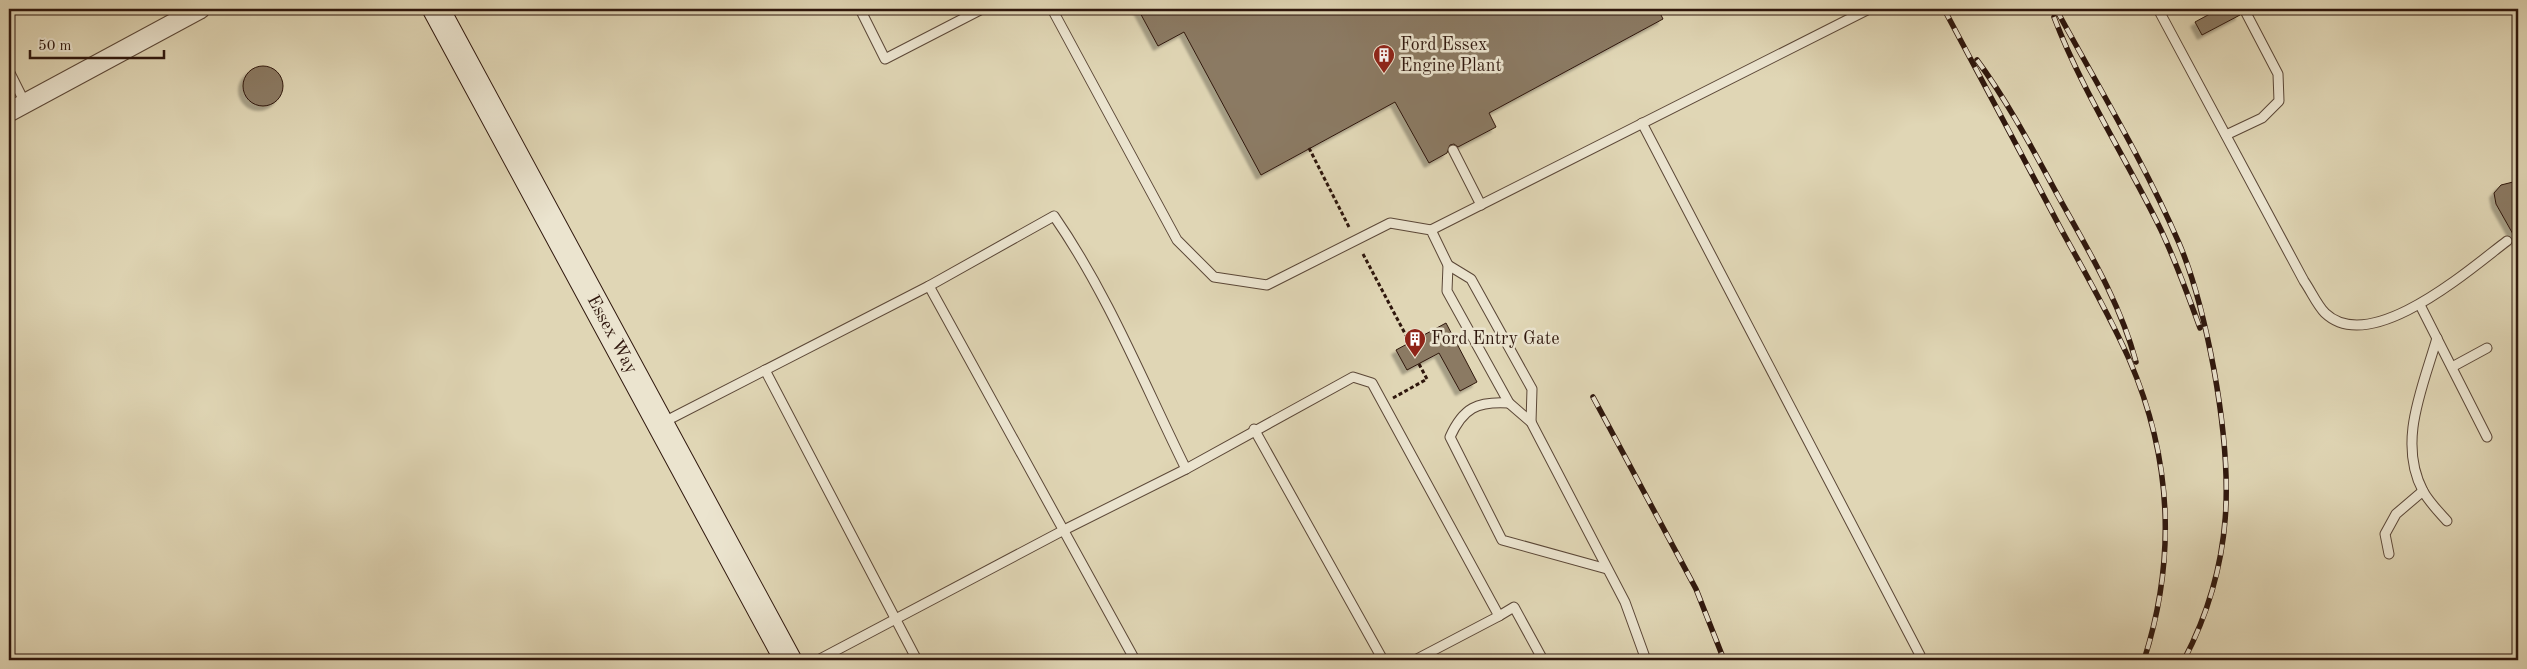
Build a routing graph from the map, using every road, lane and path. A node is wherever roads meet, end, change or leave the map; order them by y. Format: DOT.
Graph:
graph roads {
  1 [pos="200,9"];
  2 [pos="436,9"];
  3 [pos="860,9"];
  4 [pos="982,9"];
  5 [pos="1052,9"];
  6 [pos="1869,9"];
  7 [pos="2158,9"];
  8 [pos="2244,9"];
  9 [pos="9,71"];
  10 [pos="17,108"];
  11 [pos="1642,123"];
  12 [pos="2226,135"];
  13 [pos="1308,148"];
  14 [pos="1453,150"];
  15 [pos="1481,205"];
  16 [pos="1350,229"];
  17 [pos="1431,230"];
  18 [pos="2507,241"];
  19 [pos="1363,254"];
  20 [pos="1448,265"];
  21 [pos="929,286"];
  22 [pos="2420,305"];
  23 [pos="2437,338"];
  24 [pos="1410,342"];
  25 [pos="2487,348"];
  26 [pos="1419,364"];
  27 [pos="2452,367"];
  28 [pos="765,370"];
  29 [pos="1509,402"];
  30 [pos="1384,403"];
  31 [pos="1531,422"];
  32 [pos="660,424"];
  33 [pos="1254,429"];
  34 [pos="2487,436"];
  35 [pos="1186,469"];
  36 [pos="2423,491"];
  37 [pos="2447,521"];
  38 [pos="1064,530"];
  39 [pos="2389,554"];
  40 [pos="1607,568"];
  41 [pos="1500,616"];
  42 [pos="896,619"];
  43 [pos="1920,654"];
  44 [pos="788,660"];
  45 [pos="818,660"];
  46 [pos="917,660"];
  47 [pos="1135,660"];
  48 [pos="1383,660"];
  49 [pos="1415,660"];
  50 [pos="1543,660"];
  51 [pos="1646,660"];
  1 -- 10 [label="street"];
  2 -- 32 [label="street, Essex Way"];
  3 -- 4 [label="lane"];
  5 -- 17 [label="lane"];
  6 -- 11 [label="lane"];
  7 -- 12 [label="lane"];
  8 -- 12 [label="lane"];
  9 -- 10 [label="lane"];
  11 -- 15 [label="lane"];
  11 -- 43 [label="lane"];
  12 -- 22 [label="lane"];
  13 -- 16 [label="path"];
  14 -- 15 [label="lane"];
  15 -- 17 [label="lane"];
  17 -- 20 [label="lane"];
  18 -- 22 [label="lane"];
  19 -- 24 [label="path"];
  20 -- 29 [label="lane"];
  20 -- 31 [label="lane"];
  21 -- 28 [label="lane"];
  21 -- 35 [label="lane"];
  21 -- 38 [label="lane"];
  22 -- 23 [label="lane"];
  23 -- 27 [label="lane"];
  23 -- 36 [label="lane"];
  25 -- 27 [label="lane"];
  26 -- 30 [label="path"];
  27 -- 34 [label="lane"];
  28 -- 32 [label="lane"];
  28 -- 42 [label="lane"];
  29 -- 31 [label="lane"];
  29 -- 40 [label="lane"];
  30 -- 33 [label="lane"];
  30 -- 41 [label="lane"];
  31 -- 40 [label="lane"];
  32 -- 44 [label="street, Essex Way"];
  33 -- 35 [label="lane"];
  33 -- 48 [label="lane"];
  35 -- 38 [label="lane"];
  36 -- 37 [label="lane"];
  36 -- 39 [label="lane"];
  38 -- 42 [label="lane"];
  38 -- 47 [label="lane"];
  40 -- 51 [label="lane"];
  41 -- 49 [label="lane"];
  41 -- 50 [label="lane"];
  42 -- 45 [label="lane"];
  42 -- 46 [label="lane"];
}
